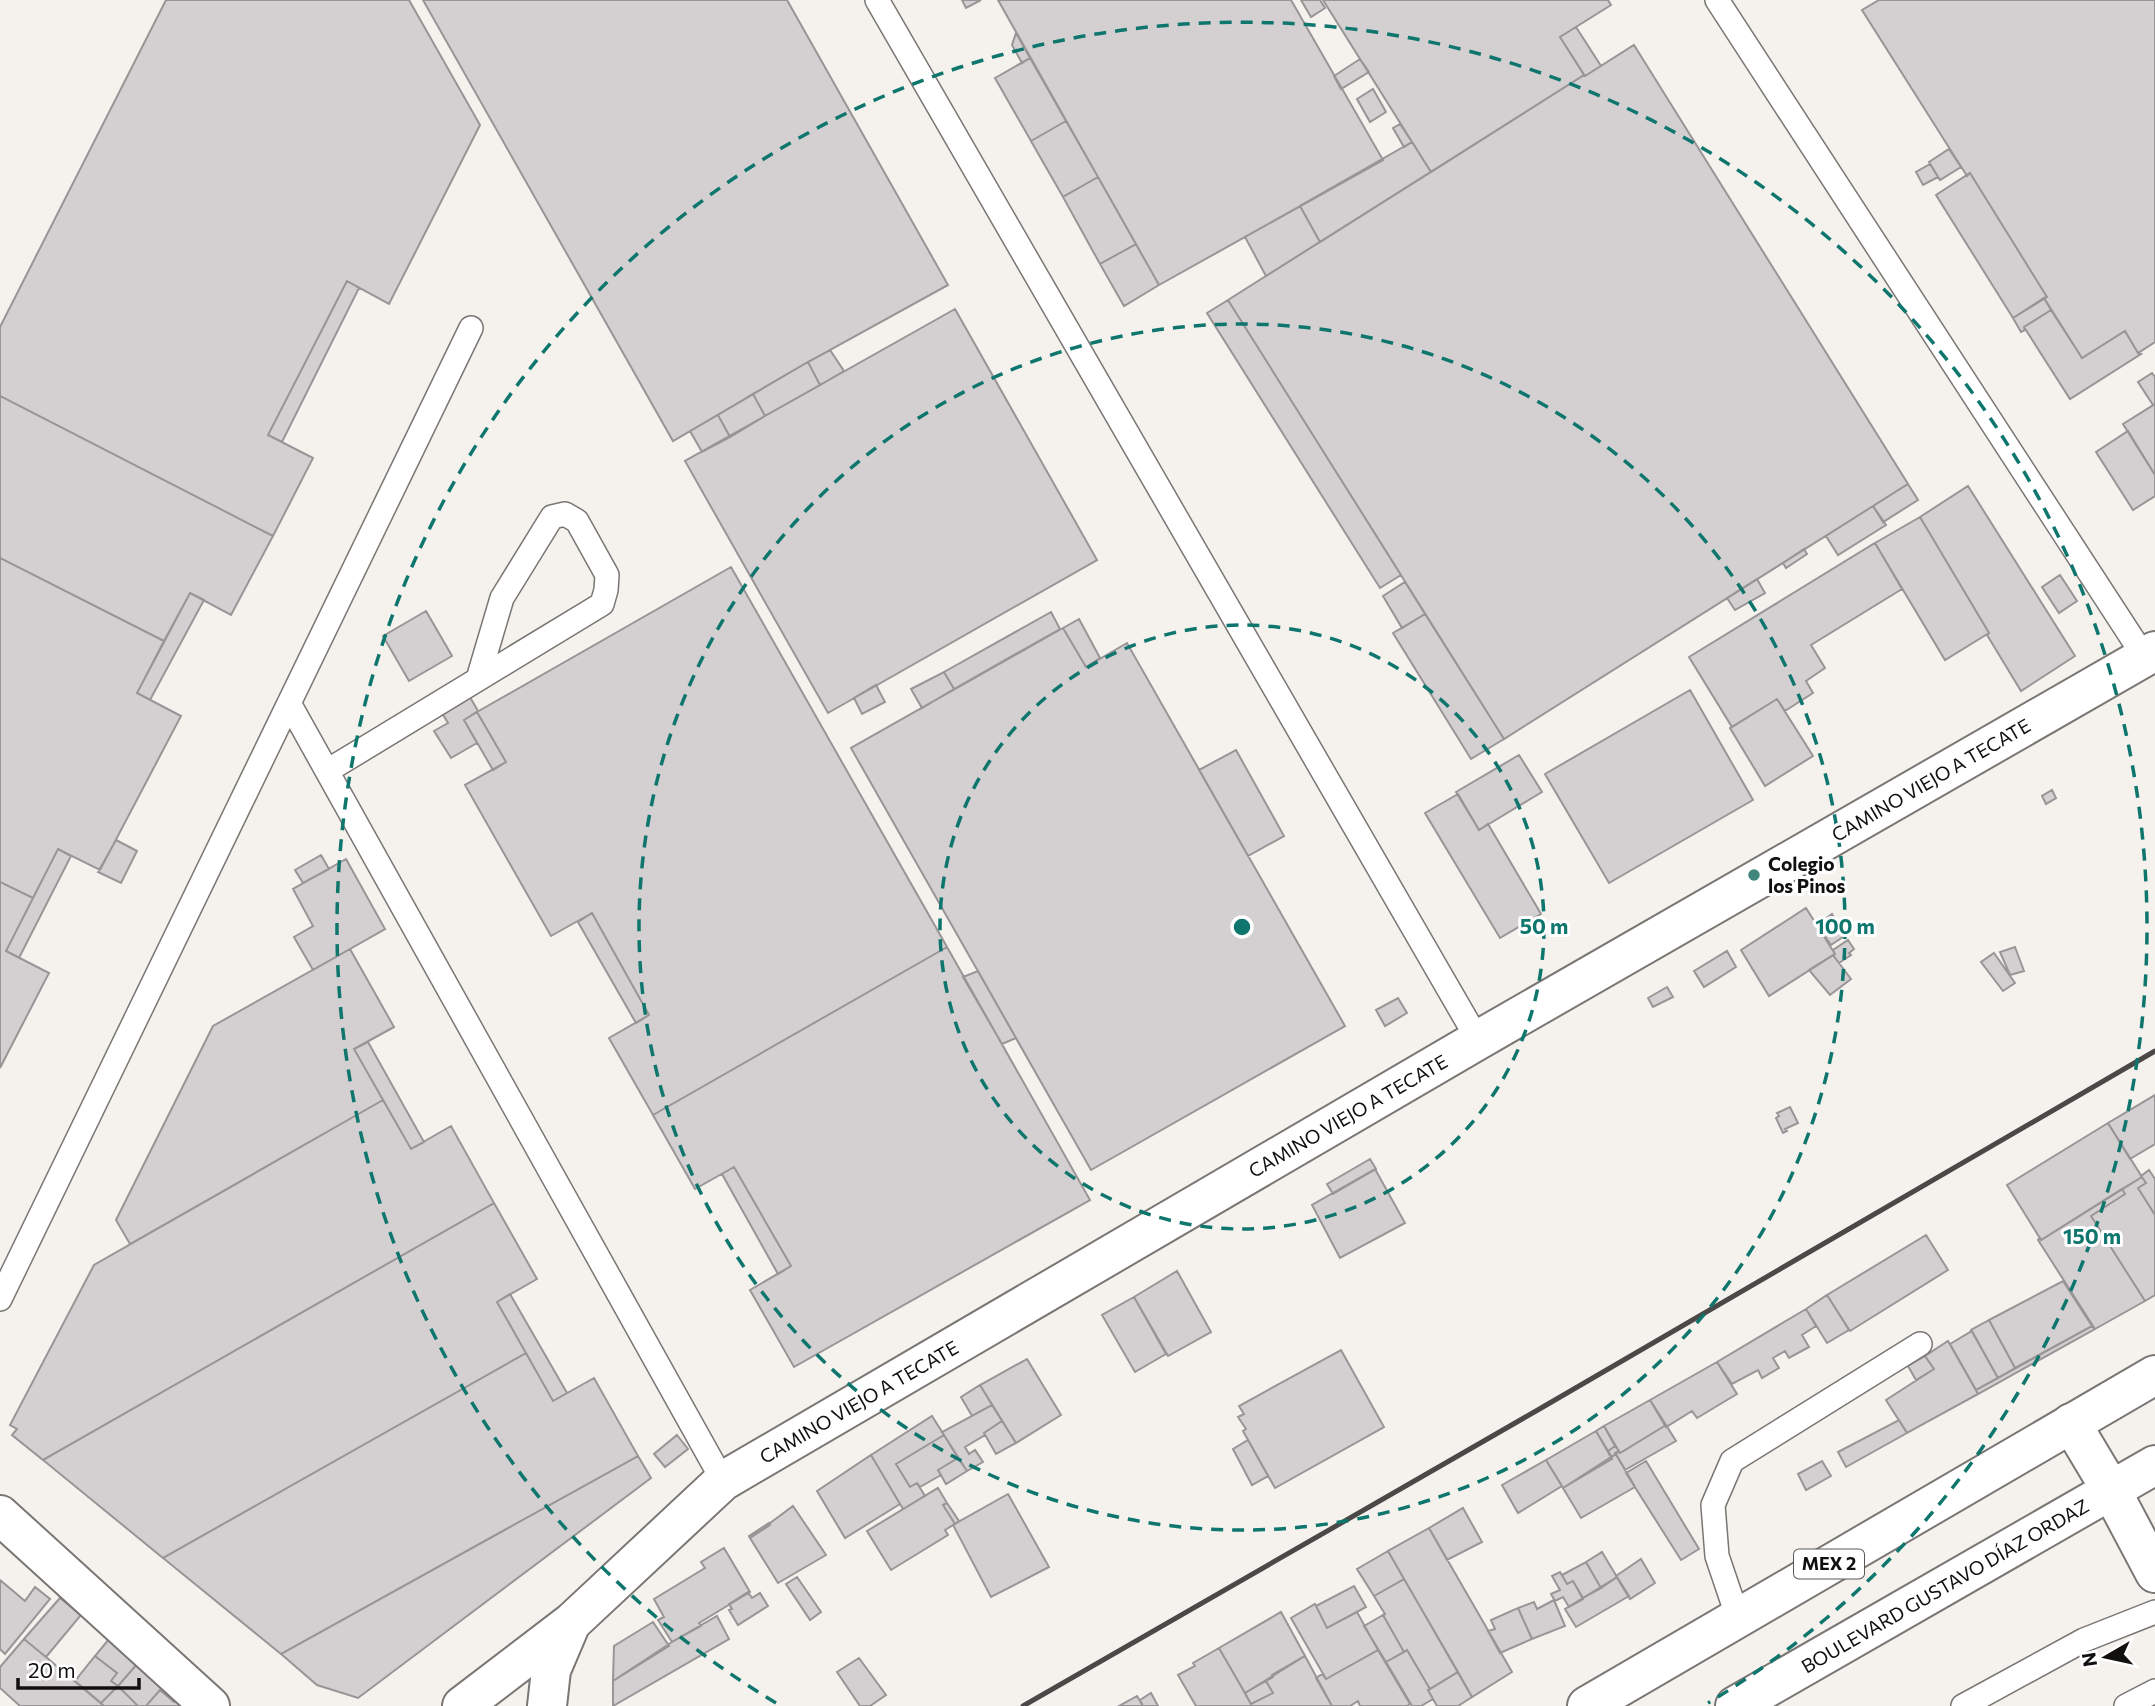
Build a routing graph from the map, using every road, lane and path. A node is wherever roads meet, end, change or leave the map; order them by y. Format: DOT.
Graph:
graph roads {
  1 [pos="877,0"];
  2 [pos="1717,0"];
  3 [pos="471,328"];
  4 [pos="2150,655"];
  5 [pos="478,679"];
  6 [pos="289,703"];
  7 [pos="327,771"];
  8 [pos="1478,1040"];
  9 [pos="0,1299"];
  10 [pos="1920,1344"];
  11 [pos="2155,1375"];
  12 [pos="2071,1423"];
  13 [pos="2155,1465"];
  14 [pos="723,1481"];
  15 [pos="2111,1490"];
  16 [pos="0,1515"];
  17 [pos="2155,1573"];
  18 [pos="2155,1612"];
  19 [pos="1738,1618"];
  20 [pos="572,1622"];
  21 [pos="2155,1690"];
  22 [pos="210,1706"];
  23 [pos="462,1706"];
  24 [pos="547,1706"];
  25 [pos="1587,1706"];
  26 [pos="1735,1706"];
  27 [pos="1963,1706"];
  28 [pos="2126,1706"];
  1 -- 8 [label="lane"];
  2 -- 4 [label="lane"];
  3 -- 6 [label="lane"];
  4 -- 8 [label="street, CAMINO VIEJO A TECATE"];
  5 -- 5 [label="lane"];
  5 -- 7 [label="lane"];
  6 -- 7 [label="lane"];
  6 -- 9 [label="lane"];
  7 -- 14 [label="lane"];
  8 -- 14 [label="street, CAMINO VIEJO A TECATE"];
  10 -- 19 [label="lane"];
  11 -- 12 [label="street, MEX 2"];
  12 -- 15 [label="street"];
  12 -- 19 [label="street, MEX 2"];
  13 -- 15 [label="street, BOULEVARD GUSTAVO DÍAZ ORDAZ"];
  14 -- 20 [label="street, CAMINO VIEJO A TECATE"];
  15 -- 17 [label="street"];
  15 -- 26 [label="street, BOULEVARD GUSTAVO DÍAZ ORDAZ"];
  16 -- 22 [label="street"];
  18 -- 27 [label="lane"];
  19 -- 25 [label="street, MEX 2"];
  20 -- 23 [label="street, CAMINO VIEJO A TECATE"];
  20 -- 24 [label="street, CAMINO VIEJO A TECATE"];
  21 -- 28 [label="lane"];
}
